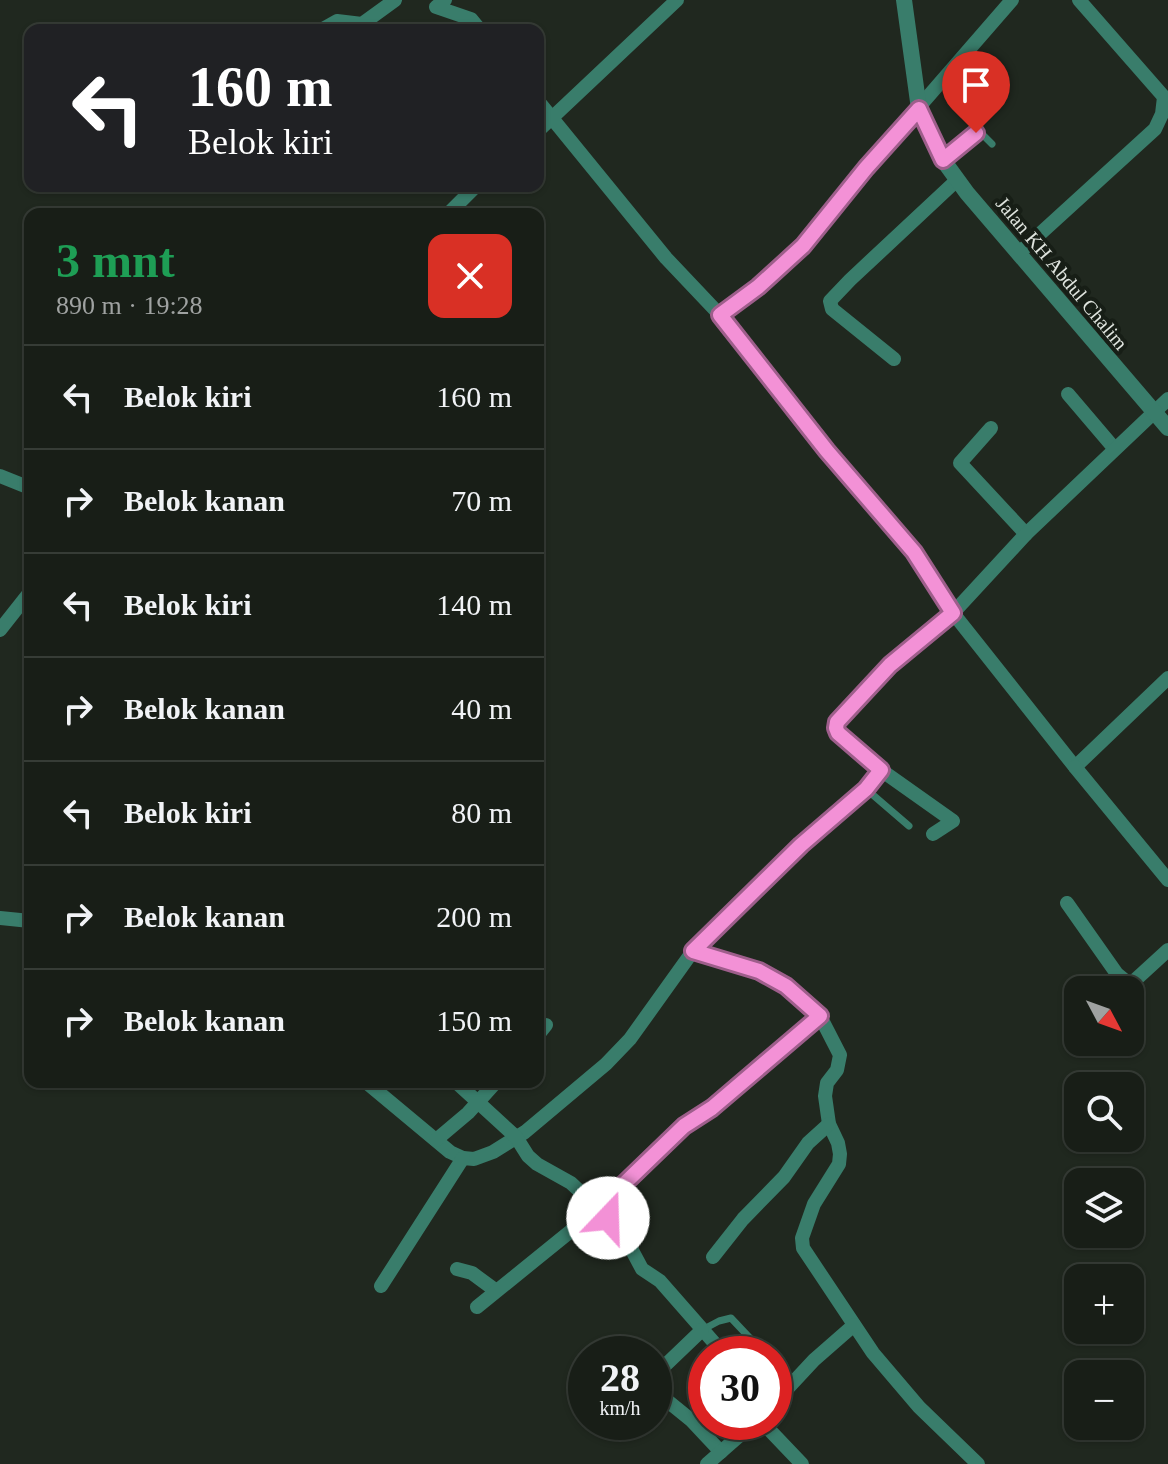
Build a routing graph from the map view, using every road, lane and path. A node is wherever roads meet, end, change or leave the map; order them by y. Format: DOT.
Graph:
graph roads {
  1 [pos="395,0"];
  2 [pos="904,0"];
  3 [pos="1012,0"];
  4 [pos="1079,0"];
  5 [pos="674,1"];
  6 [pos="436,2"];
  7 [pos="332,24"];
  8 [pos="362,24"];
  9 [pos="362,24"];
  10 [pos="475,24"];
  11 [pos="544,109"];
  12 [pos="919,109"];
  13 [pos="552,119"];
  14 [pos="544,126"];
  15 [pos="992,144"];
  16 [pos="943,160"];
  17 [pos="957,180"];
  18 [pos="470,192"];
  19 [pos="454,208"];
  20 [pos="1019,253"];
  21 [pos="720,315"];
  22 [pos="894,359"];
  23 [pos="1068,394"];
  24 [pos="1168,399"];
  25 [pos="1154,413"];
  26 [pos="991,428"];
  27 [pos="1168,428"];
  28 [pos="1114,448"];
  29 [pos="0,476"];
  30 [pos="24,486"];
  31 [pos="1026,534"];
  32 [pos="24,600"];
  33 [pos="953,613"];
  34 [pos="0,630"];
  35 [pos="1168,678"];
  36 [pos="1075,767"];
  37 [pos="881,770"];
  38 [pos="866,789"];
  39 [pos="909,826"];
  40 [pos="933,834"];
  41 [pos="1168,880"];
  42 [pos="1067,903"];
  43 [pos="0,918"];
  44 [pos="24,920"];
  45 [pos="1168,950"];
  46 [pos="693,951"];
  47 [pos="820,1016"];
  48 [pos="373,1088"];
  49 [pos="464,1088"];
  50 [pos="490,1088"];
  51 [pos="479,1100"];
  52 [pos="829,1124"];
  53 [pos="516,1137"];
  54 [pos="436,1140"];
  55 [pos="463,1158"];
  56 [pos="598,1209"];
  57 [pos="713,1257"];
  58 [pos="457,1269"];
  59 [pos="381,1286"];
  60 [pos="495,1290"];
  61 [pos="477,1307"];
  62 [pos="854,1325"];
  63 [pos="702,1330"];
  64 [pos="708,1336"];
  65 [pos="748,1336"];
  66 [pos="672,1359"];
  67 [pos="792,1384"];
  68 [pos="672,1405"];
  69 [pos="735,1440"];
  70 [pos="779,1440"];
  71 [pos="721,1452"];
  72 [pos="707,1464"];
  73 [pos="802,1464"];
  74 [pos="978,1464"];
  1 -- 8 [label="street"];
  2 -- 12 [label="street, Jalan KH Abdul Chalim"];
  3 -- 12 [label="street"];
  4 -- 20 [label="street"];
  5 -- 13 [label="street"];
  6 -- 10 [label="street"];
  7 -- 9 [label="street"];
  11 -- 13 [label="street"];
  12 -- 16 [label="street, Jalan KH Abdul Chalim"];
  12 -- 21 [label="street"];
  13 -- 14 [label="street"];
  13 -- 21 [label="street"];
  15 -- 16 [label="lane"];
  16 -- 17 [label="street, Jalan KH Abdul Chalim"];
  17 -- 20 [label="street, Jalan KH Abdul Chalim"];
  17 -- 22 [label="street"];
  18 -- 19 [label="street"];
  20 -- 25 [label="street, Jalan KH Abdul Chalim"];
  21 -- 33 [label="street"];
  23 -- 28 [label="street"];
  24 -- 25 [label="street"];
  25 -- 27 [label="street, Jalan KH Abdul Chalim"];
  25 -- 28 [label="street"];
  26 -- 31 [label="street"];
  28 -- 31 [label="street"];
  29 -- 30 [label="street"];
  31 -- 33 [label="street"];
  32 -- 34 [label="street"];
  33 -- 36 [label="street"];
  33 -- 37 [label="street"];
  35 -- 36 [label="street"];
  36 -- 41 [label="street"];
  37 -- 38 [label="street"];
  37 -- 40 [label="street"];
  38 -- 39 [label="lane"];
  38 -- 46 [label="street"];
  42 -- 45 [label="street"];
  43 -- 44 [label="street"];
  46 -- 47 [label="street"];
  46 -- 53 [label="street"];
  47 -- 52 [label="street"];
  47 -- 56 [label="street"];
  48 -- 54 [label="street"];
  49 -- 51 [label="street"];
  50 -- 51 [label="street"];
  51 -- 53 [label="street"];
  51 -- 54 [label="street"];
  52 -- 57 [label="street"];
  52 -- 62 [label="street"];
  53 -- 55 [label="street"];
  53 -- 56 [label="street"];
  54 -- 55 [label="street"];
  55 -- 59 [label="street"];
  56 -- 60 [label="street"];
  56 -- 63 [label="street"];
  58 -- 60 [label="street"];
  60 -- 61 [label="street"];
  62 -- 67 [label="street"];
  62 -- 74 [label="street"];
  63 -- 64 [label="street"];
  63 -- 65 [label="lane"];
  63 -- 66 [label="street"];
  68 -- 71 [label="street"];
  69 -- 71 [label="street"];
  70 -- 73 [label="street"];
  71 -- 72 [label="street"];
}
